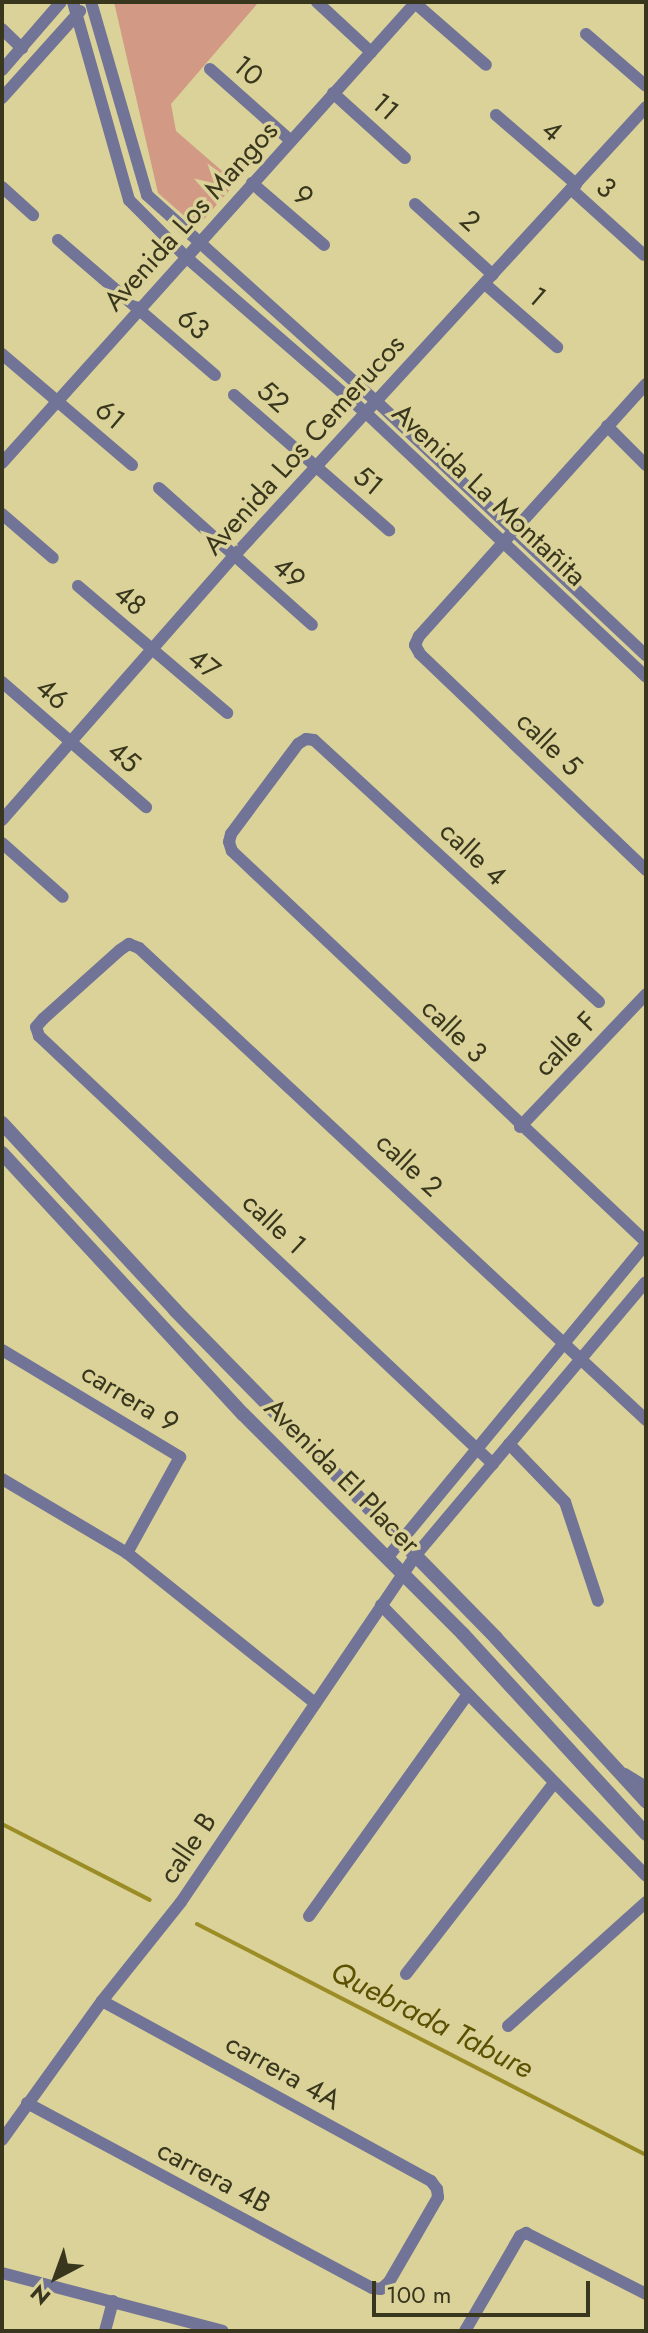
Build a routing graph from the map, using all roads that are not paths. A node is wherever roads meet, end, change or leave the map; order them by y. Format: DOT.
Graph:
graph roads {
  1 [pos="61,2"];
  2 [pos="90,2"];
  3 [pos="317,2"];
  4 [pos="416,3"];
  5 [pos="74,8"];
  6 [pos="2,29"];
  7 [pos="586,34"];
  8 [pos="22,48"];
  9 [pos="371,52"];
  10 [pos="486,65"];
  11 [pos="210,69"];
  12 [pos="2,70"];
  13 [pos="646,86"];
  14 [pos="333,93"];
  15 [pos="2,98"];
  16 [pos="646,107"];
  17 [pos="496,115"];
  18 [pos="291,141"];
  19 [pos="405,158"];
  20 [pos="252,183"];
  21 [pos="2,187"];
  22 [pos="574,187"];
  23 [pos="415,204"];
  24 [pos="33,215"];
  25 [pos="58,240"];
  26 [pos="199,245"];
  27 [pos="324,245"];
  28 [pos="644,255"];
  29 [pos="187,258"];
  30 [pos="489,279"];
  31 [pos="139,310"];
  32 [pos="557,347"];
  33 [pos="2,354"];
  34 [pos="215,375"];
  35 [pos="646,384"];
  36 [pos="234,395"];
  37 [pos="58,401"];
  38 [pos="376,401"];
  39 [pos="365,412"];
  40 [pos="607,426"];
  41 [pos="2,463"];
  42 [pos="132,465"];
  43 [pos="646,465"];
  44 [pos="316,467"];
  45 [pos="159,488"];
  46 [pos="2,514"];
  47 [pos="515,529"];
  48 [pos="389,530"];
  49 [pos="504,542"];
  50 [pos="234,556"];
  51 [pos="53,558"];
  52 [pos="78,586"];
  53 [pos="312,625"];
  54 [pos="151,650"];
  55 [pos="646,655"];
  56 [pos="646,677"];
  57 [pos="2,682"];
  58 [pos="227,713"];
  59 [pos="314,740"];
  60 [pos="72,742"];
  61 [pos="146,807"];
  62 [pos="2,820"];
  63 [pos="2,843"];
  64 [pos="646,870"];
  65 [pos="63,897"];
  66 [pos="139,948"];
  67 [pos="646,994"];
  68 [pos="599,1002"];
  69 [pos="2,1123"];
  70 [pos="520,1127"];
  71 [pos="2,1153"];
  72 [pos="646,1243"];
  73 [pos="646,1282"];
  74 [pos="564,1341"];
  75 [pos="2,1350"];
  76 [pos="582,1358"];
  77 [pos="646,1420"];
  78 [pos="509,1444"];
  79 [pos="475,1447"];
  80 [pos="493,1464"];
  81 [pos="2,1479"];
  82 [pos="400,1542"];
  83 [pos="127,1553"];
  84 [pos="415,1556"];
  85 [pos="387,1558"];
  86 [pos="403,1573"];
  87 [pos="598,1601"];
  88 [pos="381,1605"];
  89 [pos="468,1694"];
  90 [pos="315,1703"];
  91 [pos="618,1770"];
  92 [pos="554,1783"];
  93 [pos="646,1787"];
  94 [pos="646,1801"];
  95 [pos="646,1834"];
  96 [pos="646,1876"];
  97 [pos="646,1902"];
  98 [pos="309,1916"];
  99 [pos="406,1974"];
  100 [pos="102,2001"];
  101 [pos="508,2026"];
  102 [pos="27,2103"];
  103 [pos="2,2140"];
  104 [pos="2,2273"];
  105 [pos="381,2289"];
  106 [pos="646,2294"];
  107 [pos="113,2301"];
  108 [pos="105,2331"];
  109 [pos="223,2331"];
  110 [pos="465,2331"];
  1 -- 8 [label="street"];
  2 -- 5 [label="street"];
  2 -- 26 [label="street, Avenida La Montañita"];
  3 -- 9 [label="street"];
  4 -- 9 [label="street, Avenida Los Mangos"];
  4 -- 10 [label="street"];
  5 -- 15 [label="street"];
  5 -- 29 [label="street, Avenida La Montañita"];
  6 -- 8 [label="street"];
  7 -- 13 [label="street"];
  8 -- 12 [label="street"];
  9 -- 14 [label="street, Avenida Los Mangos"];
  11 -- 18 [label="street, 10"];
  14 -- 18 [label="street, Avenida Los Mangos"];
  14 -- 19 [label="street, 11"];
  16 -- 22 [label="street, Avenida Los Cemerucos"];
  17 -- 22 [label="street, 4"];
  18 -- 20 [label="street, Avenida Los Mangos"];
  20 -- 26 [label="street, Avenida Los Mangos"];
  20 -- 27 [label="street, 9"];
  21 -- 24 [label="street"];
  22 -- 28 [label="street, 3"];
  22 -- 30 [label="street, Avenida Los Cemerucos"];
  23 -- 30 [label="street, 2"];
  25 -- 31 [label="street, 63"];
  26 -- 29 [label="street, Avenida Los Mangos"];
  26 -- 38 [label="street, Avenida La Montañita"];
  29 -- 31 [label="street, Avenida Los Mangos"];
  29 -- 39 [label="street, Avenida La Montañita"];
  30 -- 32 [label="street, 1"];
  30 -- 38 [label="street, Avenida Los Cemerucos"];
  31 -- 34 [label="street, 63"];
  31 -- 37 [label="street, Avenida Los Mangos"];
  33 -- 37 [label="street, 61"];
  35 -- 40 [label="street"];
  36 -- 44 [label="street, 52"];
  37 -- 41 [label="street, Avenida Los Mangos"];
  37 -- 42 [label="street, 61"];
  38 -- 39 [label="street, Avenida Los Cemerucos"];
  38 -- 47 [label="street, Avenida La Montañita"];
  39 -- 44 [label="street, Avenida Los Cemerucos"];
  39 -- 49 [label="street, Avenida La Montañita"];
  40 -- 43 [label="street"];
  40 -- 47 [label="street"];
  44 -- 48 [label="street, 51"];
  44 -- 50 [label="street, Avenida Los Cemerucos"];
  45 -- 50 [label="street, 49"];
  46 -- 51 [label="street"];
  47 -- 49 [label="street"];
  47 -- 55 [label="street, Avenida La Montañita"];
  49 -- 56 [label="street, Avenida La Montañita"];
  49 -- 64 [label="street, calle 5"];
  50 -- 53 [label="street, 49"];
  50 -- 54 [label="street, Avenida Los Cemerucos"];
  52 -- 54 [label="street, 48"];
  54 -- 58 [label="street, 47"];
  54 -- 60 [label="street, Avenida Los Cemerucos"];
  57 -- 60 [label="street, 46"];
  59 -- 68 [label="street, calle 4"];
  59 -- 70 [label="street, calle 3"];
  60 -- 61 [label="street, 45"];
  60 -- 62 [label="street, Avenida Los Cemerucos"];
  63 -- 65 [label="street"];
  66 -- 74 [label="street, calle 2"];
  66 -- 79 [label="street, calle 1"];
  67 -- 70 [label="street, calle F"];
  69 -- 82 [label="street, Avenida El Placer"];
  70 -- 72 [label="street, calle 3"];
  71 -- 85 [label="street, Avenida El Placer"];
  72 -- 74 [label="street"];
  73 -- 76 [label="street, calle B"];
  74 -- 76 [label="street, calle 2"];
  74 -- 79 [label="street"];
  75 -- 83 [label="street, carrera 9"];
  76 -- 77 [label="street, calle 2"];
  76 -- 78 [label="street, calle B"];
  78 -- 80 [label="street, calle B"];
  78 -- 87 [label="street"];
  79 -- 80 [label="street, calle 1"];
  79 -- 82 [label="street"];
  80 -- 84 [label="street, calle B"];
  81 -- 83 [label="street"];
  82 -- 84 [label="street, Avenida El Placer"];
  82 -- 85 [label="street"];
  83 -- 90 [label="street"];
  84 -- 86 [label="street, calle B"];
  84 -- 91 [label="street, Avenida El Placer"];
  85 -- 86 [label="street, Avenida El Placer"];
  86 -- 88 [label="street, calle B"];
  86 -- 95 [label="street, Avenida El Placer"];
  88 -- 89 [label="street"];
  88 -- 90 [label="street, calle B"];
  89 -- 92 [label="street"];
  89 -- 98 [label="street"];
  90 -- 100 [label="street, calle B"];
  91 -- 93 [label="street"];
  91 -- 94 [label="street, Avenida El Placer"];
  92 -- 96 [label="street"];
  92 -- 99 [label="street"];
  97 -- 101 [label="street"];
  100 -- 102 [label="street, calle B"];
  100 -- 105 [label="street, carrera 4A"];
  102 -- 103 [label="street, calle B"];
  102 -- 105 [label="street, carrera 4B"];
  104 -- 107 [label="street"];
  106 -- 110 [label="street"];
  107 -- 108 [label="street"];
  107 -- 109 [label="street"];
}
